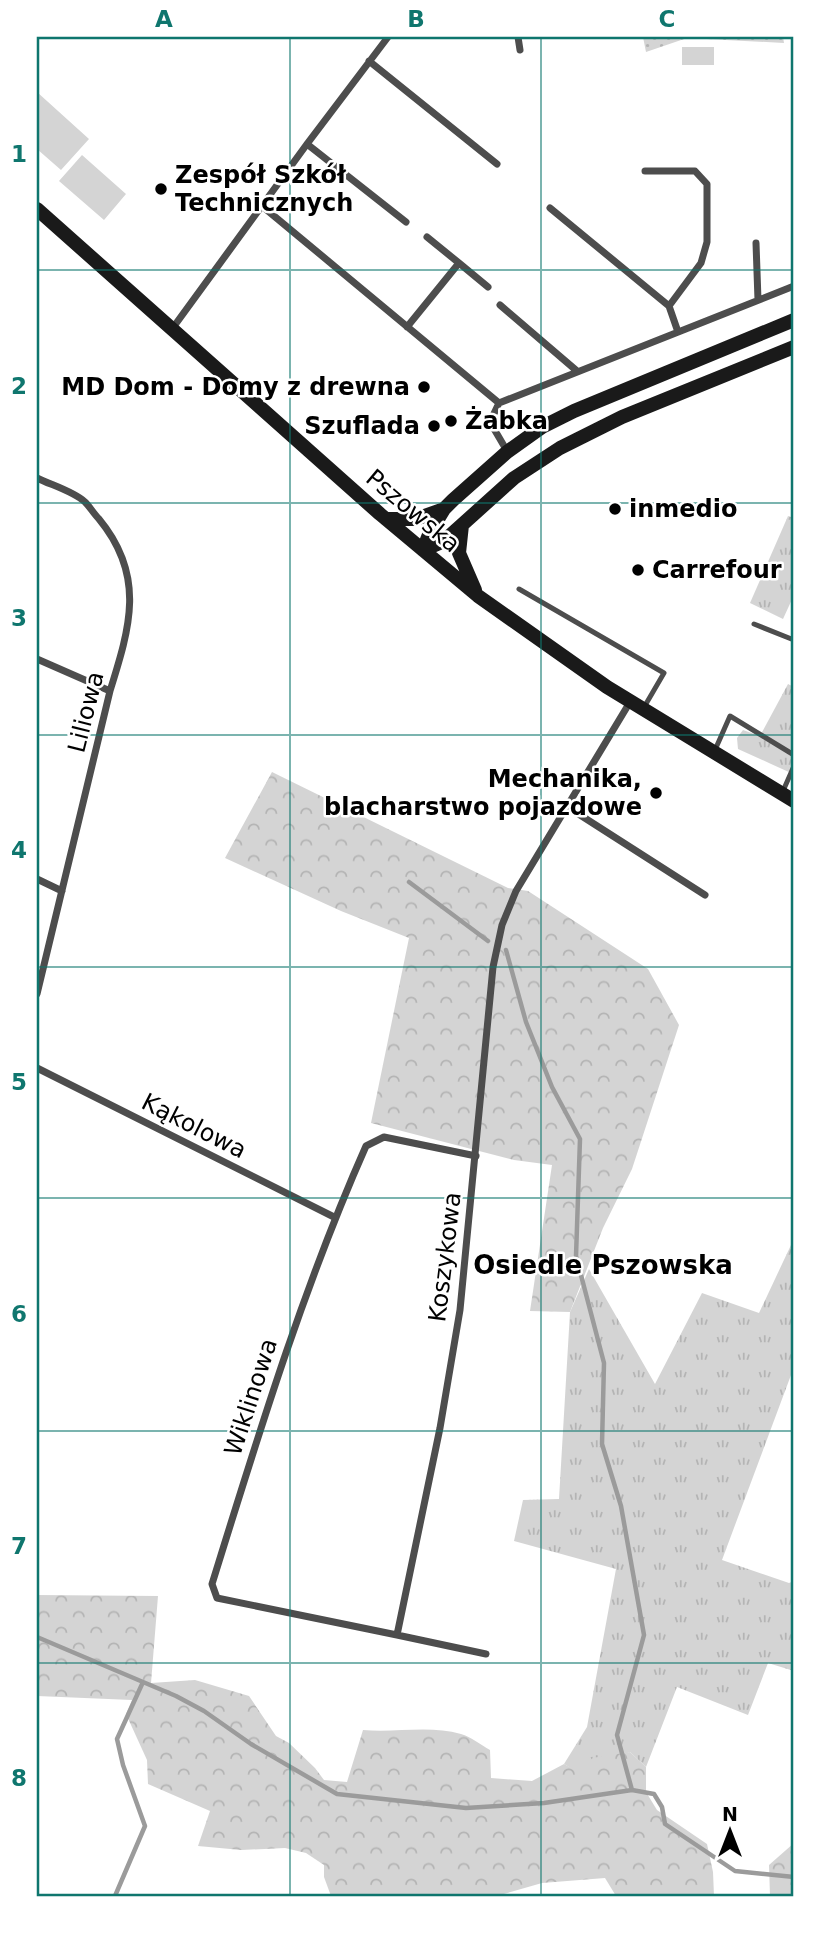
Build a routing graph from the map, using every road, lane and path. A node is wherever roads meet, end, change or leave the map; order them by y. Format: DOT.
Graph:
graph roads {
  1 [pos="388,37"];
  2 [pos="518,37"];
  3 [pos="520,50"];
  4 [pos="369,61"];
  5 [pos="307,144"];
  6 [pos="497,164"];
  7 [pos="645,171"];
  8 [pos="262,206"];
  9 [pos="550,208"];
  10 [pos="37,209"];
  11 [pos="406,222"];
  12 [pos="427,237"];
  13 [pos="756,243"];
  14 [pos="459,263"];
  15 [pos="794,286"];
  16 [pos="488,287"];
  17 [pos="758,300"];
  18 [pos="500,304"];
  19 [pos="669,306"];
  20 [pos="794,320"];
  21 [pos="407,327"];
  22 [pos="172,329"];
  23 [pos="678,332"];
  24 [pos="794,346"];
  25 [pos="577,371"];
  26 [pos="499,403"];
  27 [pos="507,452"];
  28 [pos="37,478"];
  29 [pos="444,509"];
  30 [pos="386,519"];
  31 [pos="462,525"];
  32 [pos="423,550"];
  33 [pos="519,589"];
  34 [pos="478,596"];
  35 [pos="754,624"];
  36 [pos="794,640"];
  37 [pos="37,659"];
  38 [pos="110,691"];
  39 [pos="636,705"];
  40 [pos="713,753"];
  41 [pos="794,755"];
  42 [pos="794,766"];
  43 [pos="788,798"];
  44 [pos="566,806"];
  45 [pos="37,879"];
  46 [pos="62,891"];
  47 [pos="705,895"];
  48 [pos="37,994"];
  49 [pos="37,1068"];
  50 [pos="476,1156"];
  51 [pos="334,1217"];
  52 [pos="397,1635"];
  53 [pos="486,1654"];
  1 -- 4 [label="street"];
  2 -- 3 [label="street"];
  4 -- 5 [label="street"];
  4 -- 6 [label="street"];
  5 -- 8 [label="street"];
  5 -- 11 [label="street"];
  7 -- 19 [label="street"];
  8 -- 21 [label="street"];
  8 -- 22 [label="street"];
  9 -- 19 [label="street"];
  10 -- 22 [label="main road, Pszowska"];
  12 -- 14 [label="street"];
  13 -- 17 [label="street"];
  14 -- 16 [label="street"];
  14 -- 21 [label="street"];
  15 -- 17 [label="street"];
  17 -- 23 [label="street"];
  18 -- 25 [label="street"];
  19 -- 23 [label="street"];
  20 -- 27 [label="main road"];
  21 -- 26 [label="street"];
  22 -- 30 [label="main road, Pszowska"];
  23 -- 25 [label="street"];
  24 -- 31 [label="main road"];
  25 -- 26 [label="street"];
  26 -- 27 [label="street"];
  27 -- 29 [label="main road"];
  28 -- 38 [label="street, Liliowa"];
  29 -- 30 [label="main road"];
  29 -- 32 [label="main road"];
  30 -- 32 [label="main road, Pszowska"];
  31 -- 32 [label="main road"];
  31 -- 34 [label="main road"];
  32 -- 34 [label="main road, Pszowska"];
  33 -- 39 [label="lane"];
  34 -- 39 [label="main road, Pszowska"];
  35 -- 36 [label="lane"];
  37 -- 38 [label="street"];
  38 -- 46 [label="street, Liliowa"];
  39 -- 40 [label="main road, Pszowska"];
  39 -- 44 [label="street, Koszykowa"];
  40 -- 41 [label="lane"];
  40 -- 43 [label="main road, Pszowska"];
  42 -- 43 [label="lane"];
  44 -- 47 [label="street"];
  44 -- 50 [label="street, Koszykowa"];
  45 -- 46 [label="street"];
  46 -- 48 [label="street, Liliowa"];
  49 -- 51 [label="street, Kąkolowa"];
  50 -- 51 [label="street, Wiklinowa"];
  50 -- 52 [label="street, Koszykowa"];
  51 -- 52 [label="street, Wiklinowa"];
  52 -- 53 [label="street"];
}
